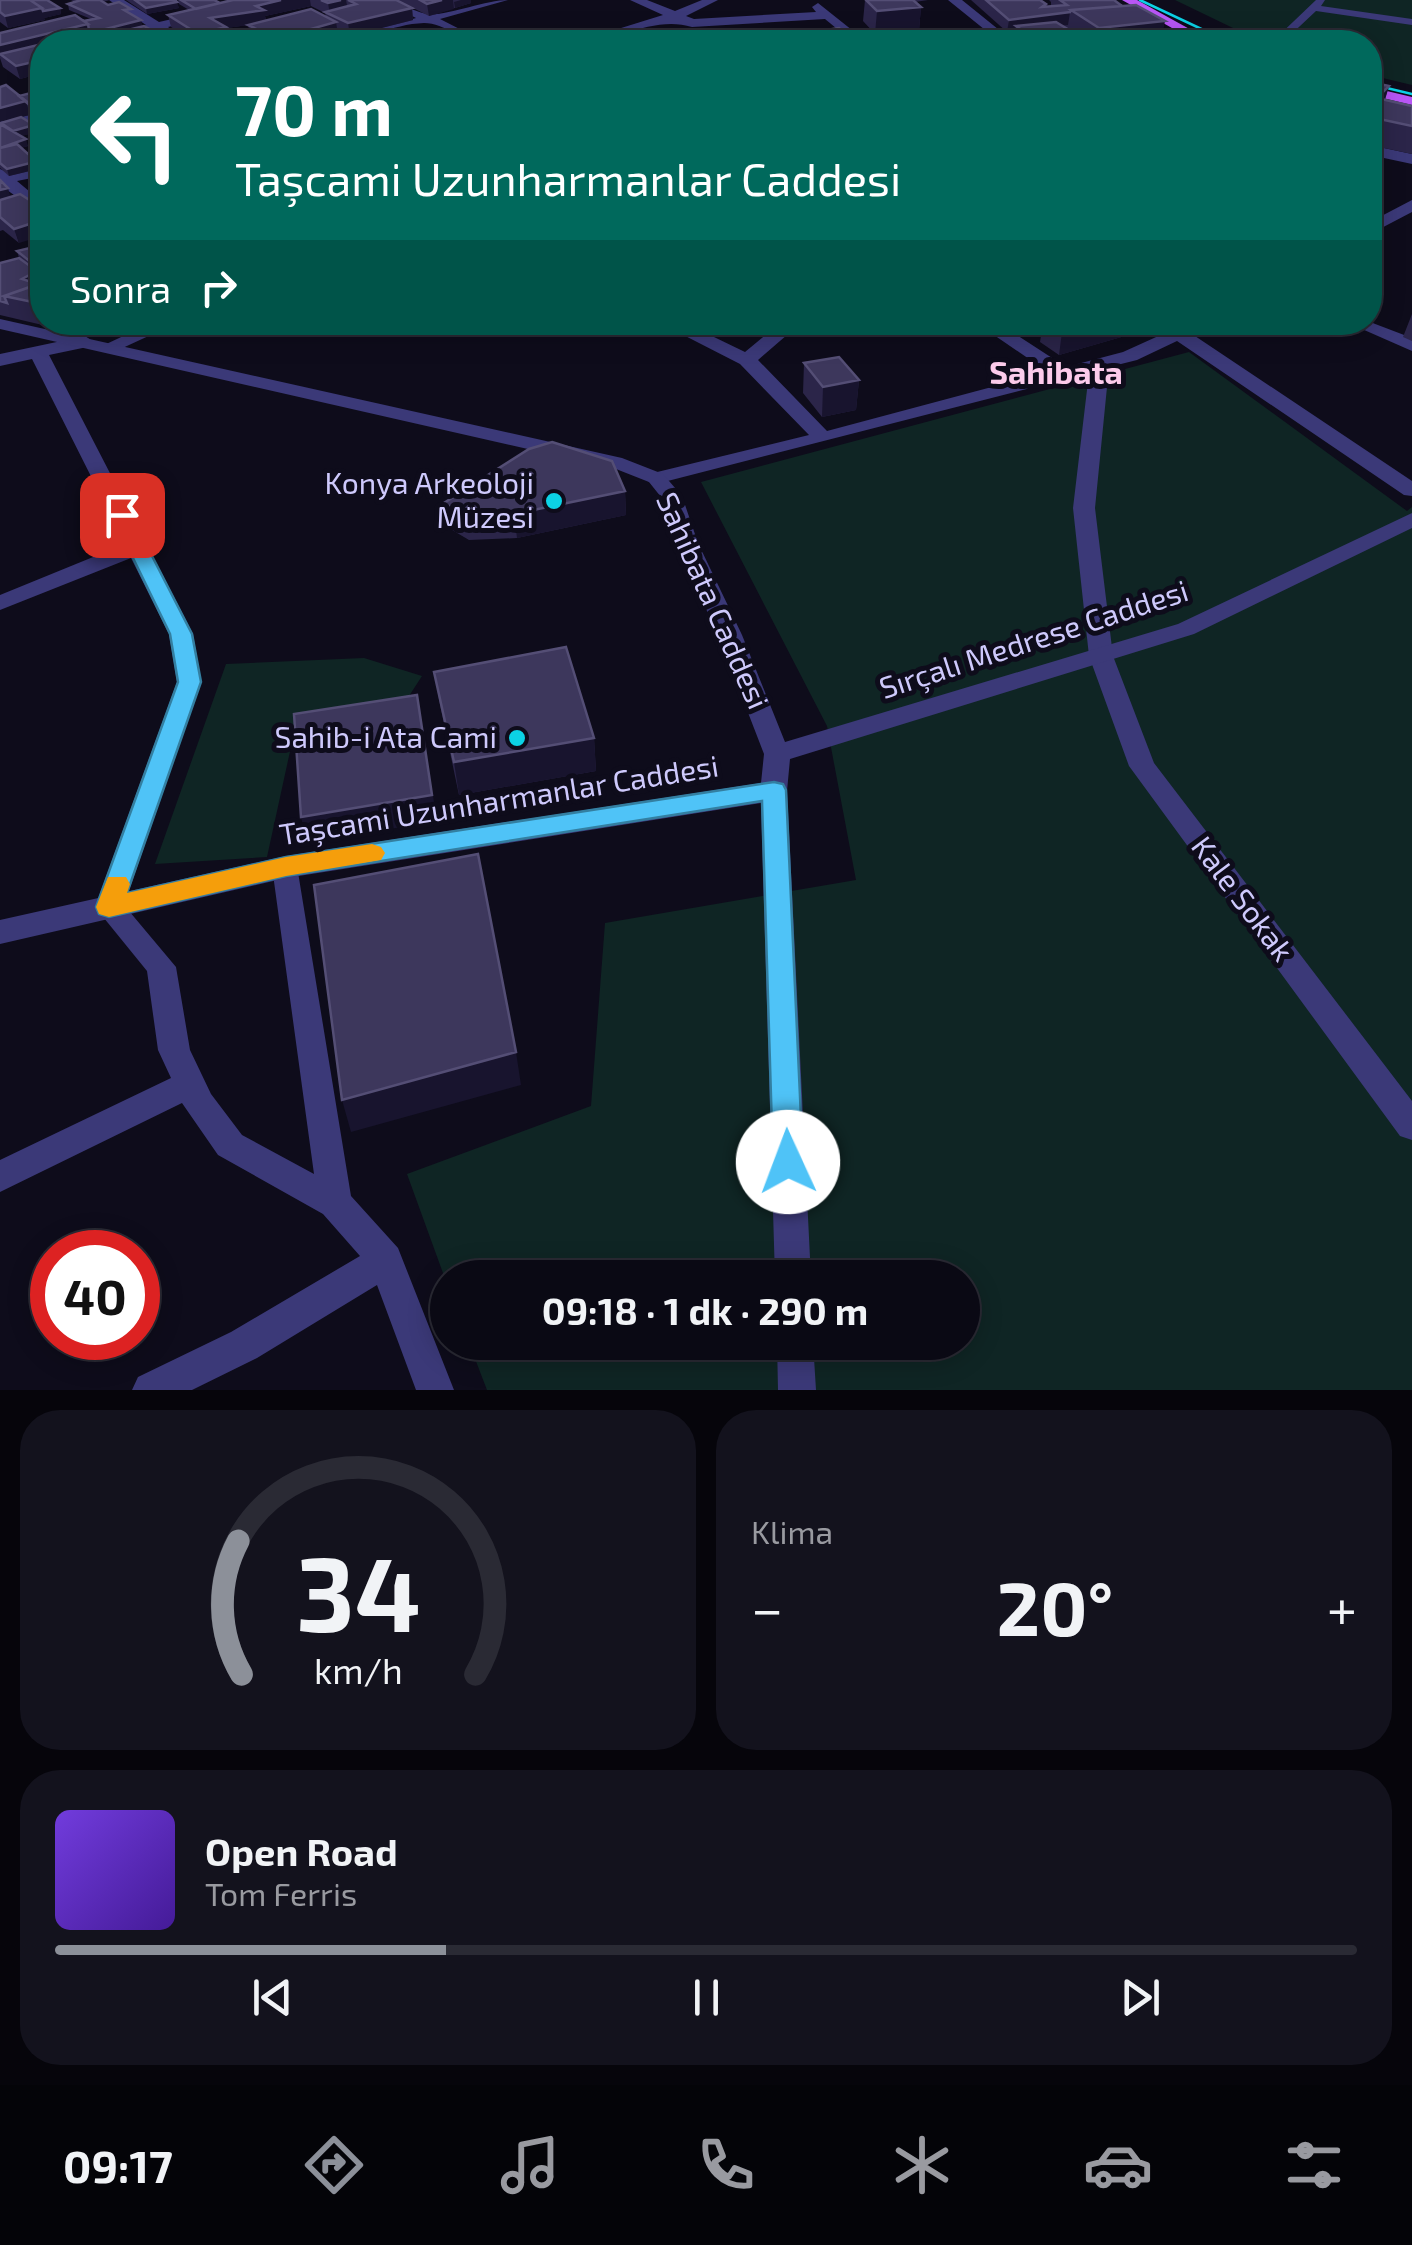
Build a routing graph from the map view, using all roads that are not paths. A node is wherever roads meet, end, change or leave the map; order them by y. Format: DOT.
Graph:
graph roads {
  1 [pos="116,0"];
  2 [pos="272,0"];
  3 [pos="387,0"];
  4 [pos="502,0"];
  5 [pos="636,0"];
  6 [pos="712,0"];
  7 [pos="808,0"];
  8 [pos="954,0"];
  9 [pos="1128,0"];
  10 [pos="1317,4"];
  11 [pos="829,15"];
  12 [pos="675,16"];
  13 [pos="1158,18"];
  14 [pos="428,19"];
  15 [pos="1140,20"];
  16 [pos="1412,22"];
  17 [pos="154,27"];
  18 [pos="1069,28"];
  19 [pos="141,30"];
  20 [pos="160,30"];
  21 [pos="384,30"];
  22 [pos="452,30"];
  23 [pos="625,30"];
  24 [pos="846,30"];
  25 [pos="991,30"];
  26 [pos="1057,30"];
  27 [pos="1182,30"];
  28 [pos="1290,30"];
  29 [pos="1382,94"];
  30 [pos="1412,101"];
  31 [pos="30,117"];
  32 [pos="0,125"];
  33 [pos="1382,153"];
  34 [pos="1412,159"];
  35 [pos="30,173"];
  36 [pos="2,178"];
  37 [pos="30,200"];
  38 [pos="1412,205"];
  39 [pos="1382,222"];
  40 [pos="0,324"];
  41 [pos="30,330"];
  42 [pos="1382,333"];
  43 [pos="53,335"];
  44 [pos="127,335"];
  45 [pos="695,335"];
  46 [pos="778,335"];
  47 [pos="1004,335"];
  48 [pos="1181,336"];
  49 [pos="97,344"];
  50 [pos="1412,345"];
  51 [pos="39,353"];
  52 [pos="0,360"];
  53 [pos="748,360"];
  54 [pos="1100,364"];
  55 [pos="1064,374"];
  56 [pos="823,438"];
  57 [pos="656,478"];
  58 [pos="1412,490"];
  59 [pos="1412,520"];
  60 [pos="138,548"];
  61 [pos="0,603"];
  62 [pos="1101,656"];
  63 [pos="777,754"];
  64 [pos="774,790"];
  65 [pos="286,867"];
  66 [pos="109,907"];
  67 [pos="0,932"];
  68 [pos="188,1085"];
  69 [pos="1412,1126"];
  70 [pos="0,1176"];
  71 [pos="335,1203"];
  72 [pos="386,1260"];
  73 [pos="792,1260"];
  74 [pos="797,1360"];
  75 [pos="151,1390"];
  76 [pos="434,1390"];
  77 [pos="798,1390"];
  1 -- 17 [label="street"];
  2 -- 17 [label="street"];
  3 -- 14 [label="street"];
  4 -- 14 [label="street"];
  5 -- 12 [label="street"];
  6 -- 12 [label="street"];
  7 -- 11 [label="street"];
  8 -- 25 [label="street"];
  9 -- 13 [label="main road"];
  10 -- 16 [label="lane"];
  10 -- 28 [label="lane"];
  11 -- 12 [label="street"];
  11 -- 24 [label="street"];
  12 -- 23 [label="street"];
  13 -- 15 [label="street"];
  13 -- 27 [label="main road"];
  14 -- 21 [label="street"];
  14 -- 22 [label="street"];
  17 -- 19 [label="street"];
  17 -- 20 [label="street"];
  18 -- 26 [label="street"];
  29 -- 30 [label="main road"];
  31 -- 32 [label="street"];
  33 -- 34 [label="street"];
  35 -- 36 [label="street"];
  36 -- 37 [label="street"];
  38 -- 39 [label="street"];
  40 -- 41 [label="street, Sahibata Caddesi"];
  42 -- 50 [label="street"];
  43 -- 49 [label="street, Sahibata Caddesi"];
  44 -- 49 [label="street"];
  45 -- 53 [label="street"];
  46 -- 53 [label="street"];
  47 -- 55 [label="street"];
  48 -- 54 [label="street"];
  48 -- 58 [label="street"];
  49 -- 51 [label="street"];
  49 -- 57 [label="street, Sahibata Caddesi"];
  51 -- 52 [label="street"];
  51 -- 60 [label="street"];
  53 -- 56 [label="street"];
  54 -- 55 [label="street"];
  54 -- 62 [label="street, Kale Sokak"];
  55 -- 56 [label="street"];
  56 -- 57 [label="street"];
  57 -- 63 [label="street, Sahibata Caddesi"];
  59 -- 62 [label="street, Sırçalı Medrese Caddesi"];
  60 -- 61 [label="street"];
  60 -- 66 [label="street"];
  62 -- 63 [label="street, Sırçalı Medrese Caddesi"];
  62 -- 69 [label="street, Kale Sokak"];
  63 -- 64 [label="street, Sahibata Caddesi"];
  64 -- 65 [label="street, Taşcami Uzunharmanlar Caddesi"];
  64 -- 73 [label="street, Sahibata Caddesi"];
  65 -- 66 [label="street, Taşcami Uzunharmanlar Caddesi"];
  65 -- 71 [label="street"];
  66 -- 67 [label="street, Taşcami Uzunharmanlar Caddesi"];
  66 -- 68 [label="street"];
  68 -- 70 [label="street"];
  68 -- 71 [label="street"];
  71 -- 72 [label="street"];
  72 -- 75 [label="street"];
  72 -- 76 [label="street"];
  74 -- 77 [label="street"];
}
